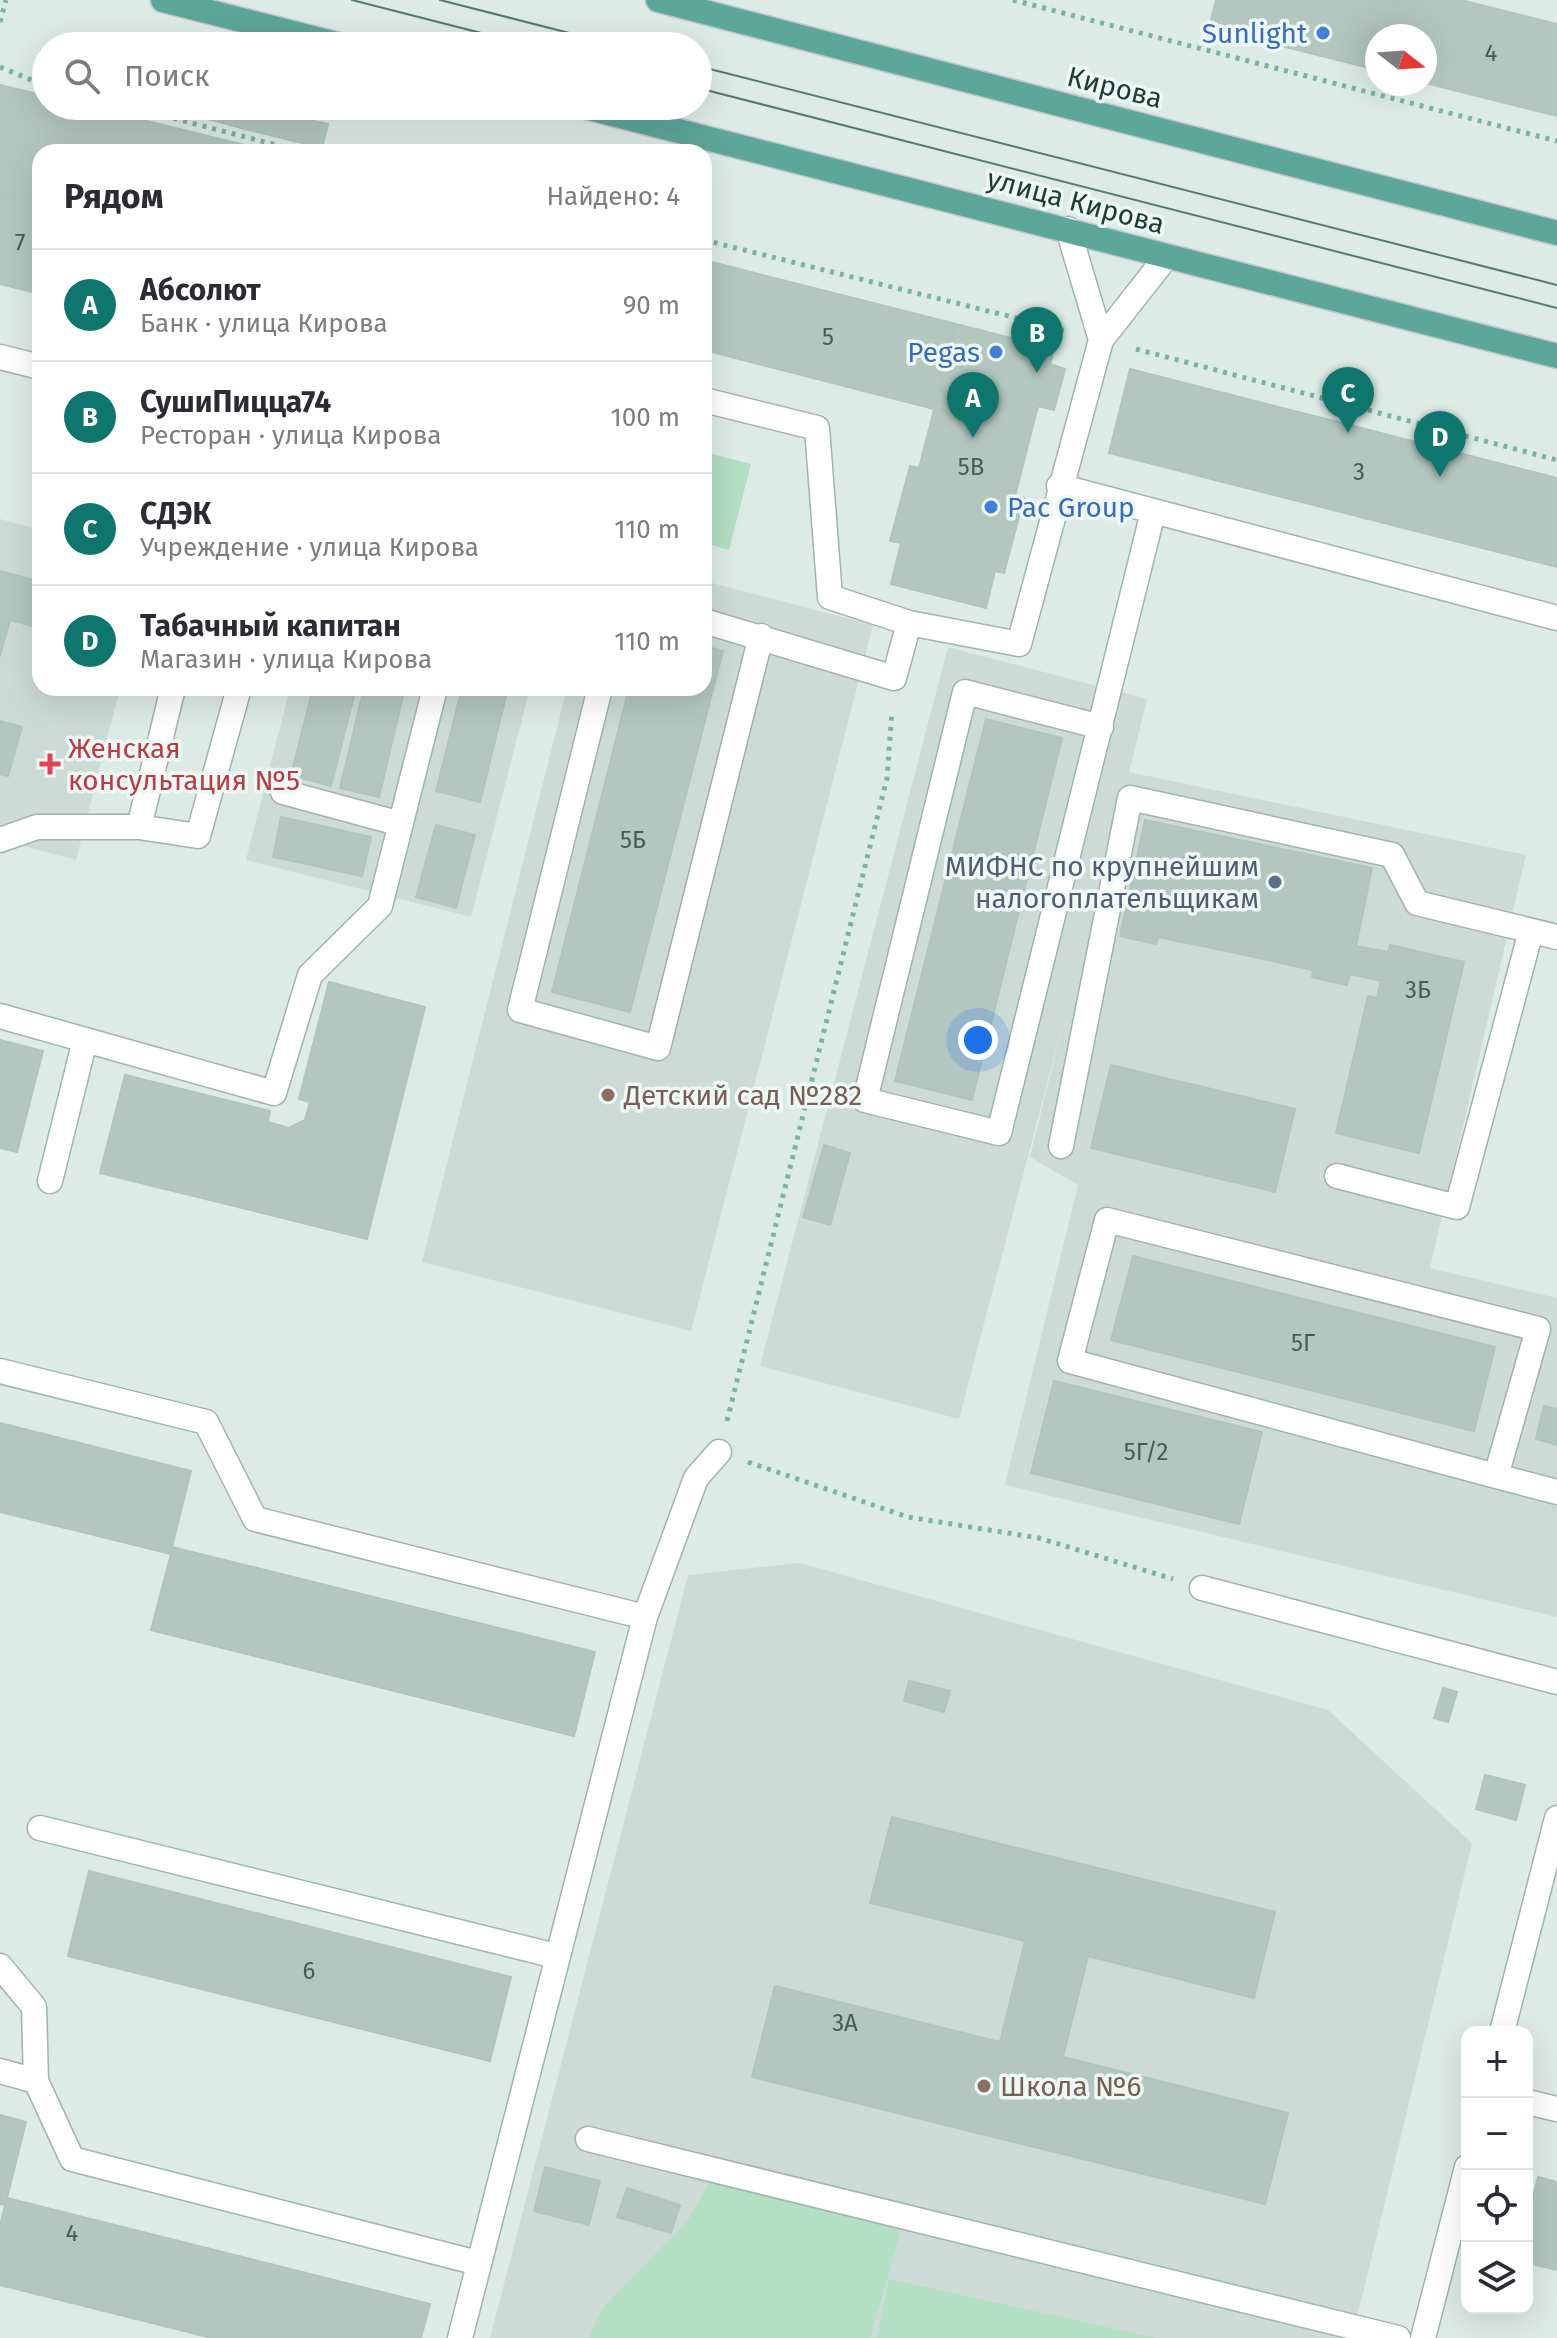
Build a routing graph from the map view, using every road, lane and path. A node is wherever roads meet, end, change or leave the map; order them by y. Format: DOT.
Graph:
graph roads {
  1 [pos="6,0"];
  2 [pos="163,0"];
  3 [pos="658,0"];
  4 [pos="1013,0"];
  5 [pos="0,22"];
  6 [pos="289,32"];
  7 [pos="0,67"];
  8 [pos="32,80"];
  9 [pos="179,120"];
  10 [pos="636,120"];
  11 [pos="1557,141"];
  12 [pos="273,144"];
  13 [pos="1068,229"];
  14 [pos="1557,233"];
  15 [pos="1167,256"];
  16 [pos="1101,340"];
  17 [pos="1557,356"];
  18 [pos="0,357"];
  19 [pos="32,365"];
  20 [pos="712,402"];
  21 [pos="1059,486"];
  22 [pos="1153,512"];
  23 [pos="1557,618"];
  24 [pos="712,623"];
  25 [pos="909,623"];
  26 [pos="761,636"];
  27 [pos="894,678"];
  28 [pos="171,696"];
  29 [pos="237,696"];
  30 [pos="433,696"];
  31 [pos="598,696"];
  32 [pos="1101,727"];
  33 [pos="283,792"];
  34 [pos="401,824"];
  35 [pos="139,827"];
  36 [pos="0,840"];
  37 [pos="1531,931"];
  38 [pos="1557,937"];
  39 [pos="0,1016"];
  40 [pos="85,1040"];
  41 [pos="1061,1146"];
  42 [pos="1337,1176"];
  43 [pos="50,1181"];
  44 [pos="0,1371"];
  45 [pos="719,1452"];
  46 [pos="1496,1476"];
  47 [pos="1557,1492"];
  48 [pos="1202,1588"];
  49 [pos="645,1617"];
  50 [pos="1557,1682"];
  51 [pos="1557,1818"];
  52 [pos="40,1828"];
  53 [pos="556,1956"];
  54 [pos="0,1966"];
  55 [pos="1504,2026"];
  56 [pos="0,2071"];
  57 [pos="36,2081"];
  58 [pos="1533,2103"];
  59 [pos="1557,2109"];
  60 [pos="588,2139"];
  61 [pos="1466,2170"];
  62 [pos="478,2263"];
  63 [pos="460,2338"];
  64 [pos="1398,2338"];
  65 [pos="1423,2338"];
  1 -- 5 [label="path"];
  2 -- 6 [label="main road"];
  3 -- 14 [label="main road, Кирова"];
  4 -- 11 [label="path"];
  7 -- 8 [label="path"];
  9 -- 12 [label="path"];
  10 -- 13 [label="main road, улица Кирова"];
  13 -- 15 [label="main road, улица Кирова"];
  13 -- 16 [label="lane"];
  15 -- 16 [label="lane"];
  15 -- 17 [label="main road, улица Кирова"];
  16 -- 21 [label="lane"];
  18 -- 19 [label="lane"];
  20 -- 25 [label="lane"];
  21 -- 22 [label="lane"];
  21 -- 25 [label="lane"];
  22 -- 23 [label="lane"];
  22 -- 32 [label="lane"];
  24 -- 26 [label="lane"];
  25 -- 27 [label="lane"];
  26 -- 27 [label="lane"];
  26 -- 31 [label="lane"];
  27 -- 45 [label="path"];
  28 -- 35 [label="lane"];
  29 -- 35 [label="lane"];
  30 -- 34 [label="lane"];
  32 -- 32 [label="lane"];
  33 -- 34 [label="lane"];
  34 -- 40 [label="lane"];
  35 -- 36 [label="lane"];
  37 -- 38 [label="lane"];
  37 -- 41 [label="lane"];
  37 -- 42 [label="lane"];
  39 -- 40 [label="lane"];
  40 -- 43 [label="lane"];
  44 -- 49 [label="lane"];
  45 -- 48 [label="path"];
  45 -- 49 [label="lane"];
  46 -- 46 [label="lane"];
  46 -- 47 [label="lane"];
  48 -- 50 [label="lane"];
  49 -- 53 [label="lane"];
  51 -- 55 [label="lane"];
  52 -- 53 [label="lane"];
  53 -- 62 [label="lane"];
  54 -- 57 [label="lane"];
  56 -- 57 [label="lane"];
  57 -- 62 [label="lane"];
  58 -- 59 [label="lane"];
  60 -- 64 [label="lane"];
  61 -- 65 [label="lane"];
  62 -- 63 [label="lane"];
}
